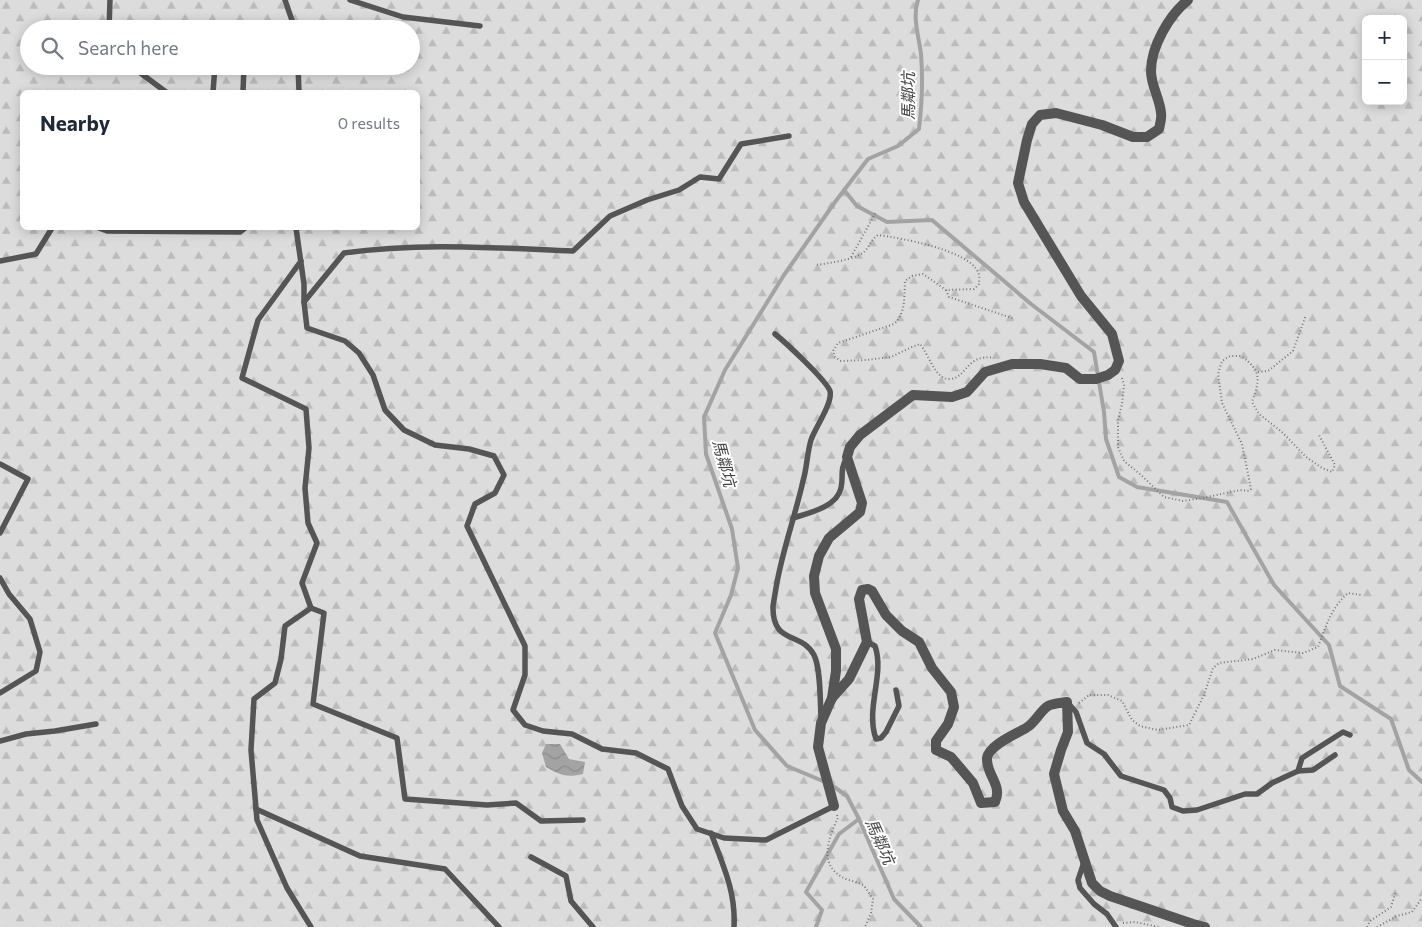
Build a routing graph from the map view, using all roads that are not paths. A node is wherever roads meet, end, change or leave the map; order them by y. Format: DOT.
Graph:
graph roads {
  1 [pos="110,0"];
  2 [pos="285,0"];
  3 [pos="350,0"];
  4 [pos="1188,0"];
  5 [pos="109,20"];
  6 [pos="292,20"];
  7 [pos="480,26"];
  8 [pos="142,75"];
  9 [pos="214,75"];
  10 [pos="244,75"];
  11 [pos="298,75"];
  12 [pos="163,90"];
  13 [pos="213,90"];
  14 [pos="243,90"];
  15 [pos="299,90"];
  16 [pos="789,136"];
  17 [pos="51,230"];
  18 [pos="104,230"];
  19 [pos="243,230"];
  20 [pos="296,230"];
  21 [pos="0,261"];
  22 [pos="301,261"];
  23 [pos="304,302"];
  24 [pos="774,334"];
  25 [pos="847,458"];
  26 [pos="0,464"];
  27 [pos="793,518"];
  28 [pos="0,533"];
  29 [pos="0,578"];
  30 [pos="311,608"];
  31 [pos="867,642"];
  32 [pos="896,690"];
  33 [pos="0,692"];
  34 [pos="832,698"];
  35 [pos="1068,702"];
  36 [pos="821,723"];
  37 [pos="96,724"];
  38 [pos="1350,735"];
  39 [pos="0,741"];
  40 [pos="1335,754"];
  41 [pos="1298,772"];
  42 [pos="834,806"];
  43 [pos="256,809"];
  44 [pos="583,820"];
  45 [pos="711,833"];
  46 [pos="531,857"];
  47 [pos="1084,862"];
  48 [pos="1114,925"];
  49 [pos="594,926"];
  50 [pos="311,927"];
  51 [pos="499,927"];
  52 [pos="734,927"];
  53 [pos="1205,927"];
  1 -- 5 [label="lane"];
  2 -- 6 [label="lane"];
  3 -- 7 [label="lane"];
  4 -- 25 [label="street"];
  8 -- 12 [label="lane"];
  9 -- 13 [label="lane"];
  10 -- 14 [label="lane"];
  11 -- 15 [label="lane"];
  16 -- 23 [label="lane"];
  17 -- 21 [label="lane"];
  18 -- 19 [label="lane"];
  20 -- 22 [label="lane"];
  22 -- 23 [label="lane"];
  22 -- 30 [label="lane"];
  23 -- 45 [label="lane"];
  24 -- 27 [label="lane"];
  25 -- 27 [label="lane"];
  25 -- 34 [label="street"];
  26 -- 28 [label="lane"];
  27 -- 36 [label="lane"];
  29 -- 33 [label="lane"];
  30 -- 43 [label="lane"];
  30 -- 44 [label="lane"];
  31 -- 32 [label="lane"];
  31 -- 34 [label="street"];
  31 -- 35 [label="street"];
  34 -- 36 [label="street"];
  35 -- 41 [label="lane"];
  35 -- 47 [label="street"];
  36 -- 42 [label="street"];
  37 -- 39 [label="lane"];
  38 -- 41 [label="lane"];
  40 -- 41 [label="lane"];
  42 -- 45 [label="lane"];
  43 -- 50 [label="lane"];
  43 -- 51 [label="lane"];
  45 -- 52 [label="lane"];
  46 -- 49 [label="lane"];
  47 -- 48 [label="lane"];
  47 -- 53 [label="street"];
}
